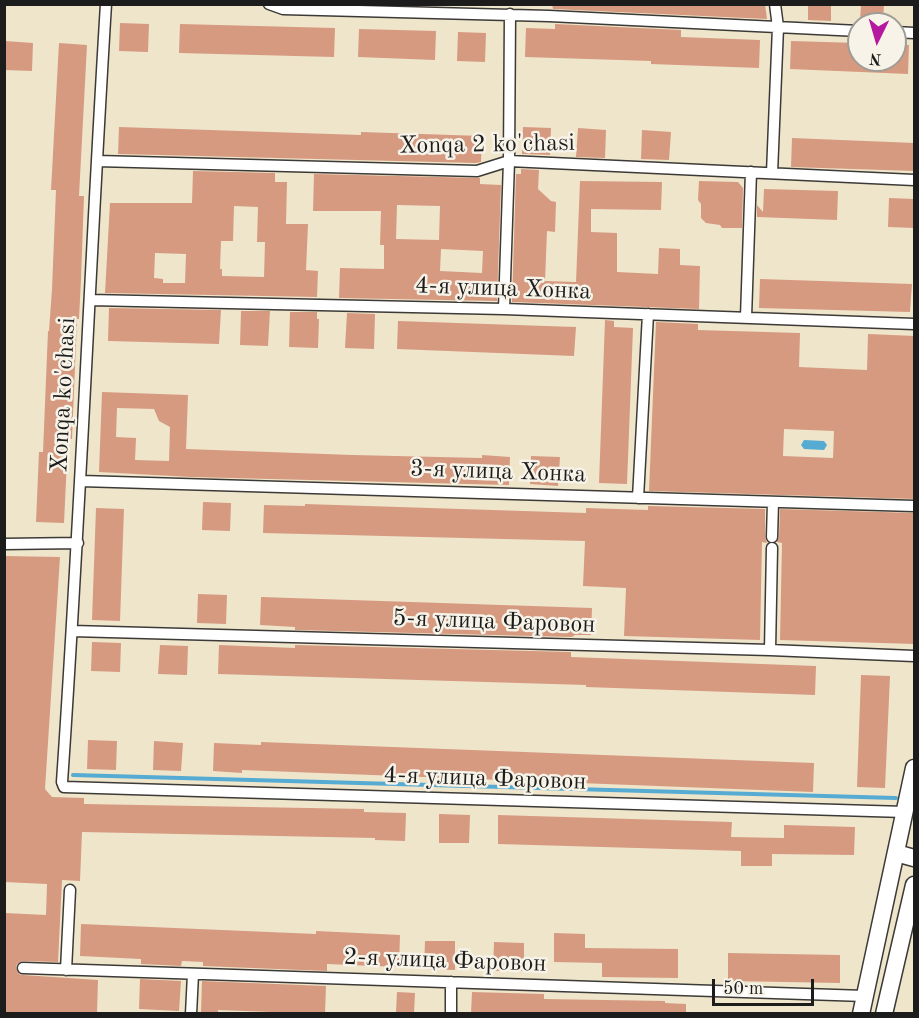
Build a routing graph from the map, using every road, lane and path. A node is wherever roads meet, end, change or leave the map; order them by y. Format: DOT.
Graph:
graph roads {
  1 [pos="106,4"];
  2 [pos="269,4"];
  3 [pos="775,4"];
  4 [pos="548,10"];
  5 [pos="510,14"];
  6 [pos="778,27"];
  7 [pos="847,30"];
  8 [pos="97,161"];
  9 [pos="509,161"];
  10 [pos="751,172"];
  11 [pos="772,173"];
  12 [pos="915,180"];
  13 [pos="90,300"];
  14 [pos="504,309"];
  15 [pos="648,314"];
  16 [pos="746,317"];
  17 [pos="915,324"];
  18 [pos="81,481"];
  19 [pos="638,498"];
  20 [pos="773,502"];
  21 [pos="915,506"];
  22 [pos="78,543"];
  23 [pos="4,544"];
  24 [pos="72,632"];
  25 [pos="770,650"];
  26 [pos="915,656"];
  27 [pos="915,768"];
  28 [pos="64,787"];
  29 [pos="905,812"];
  30 [pos="896,854"];
  31 [pos="915,858"];
  32 [pos="915,885"];
  33 [pos="70,890"];
  34 [pos="23,968"];
  35 [pos="66,970"];
  36 [pos="193,974"];
  37 [pos="451,982"];
  38 [pos="865,996"];
  39 [pos="191,1014"];
  40 [pos="451,1014"];
  41 [pos="861,1014"];
  42 [pos="884,1014"];
  1 -- 8 [label="street, Xonqa ko'chasi"];
  2 -- 5 [label="street"];
  3 -- 6 [label="street"];
  4 -- 5 [label="street"];
  4 -- 6 [label="street"];
  5 -- 9 [label="street"];
  6 -- 7 [label="street"];
  6 -- 11 [label="street"];
  8 -- 9 [label="street, Xonqa 2 ko'chasi"];
  8 -- 13 [label="street, Xonqa ko'chasi"];
  9 -- 10 [label="street, Xonqa 2 ko'chasi"];
  9 -- 14 [label="street"];
  10 -- 11 [label="street, Xonqa 2 ko'chasi"];
  10 -- 16 [label="street"];
  11 -- 12 [label="street, Xonqa 2 ko'chasi"];
  13 -- 14 [label="street, 4-я улица Хонка"];
  13 -- 18 [label="street, Xonqa ko'chasi"];
  14 -- 15 [label="street, 4-я улица Хонка"];
  15 -- 16 [label="street, 4-я улица Хонка"];
  15 -- 19 [label="street"];
  16 -- 17 [label="street, 4-я улица Хонка"];
  18 -- 19 [label="street, 3-я улица Хонка"];
  18 -- 22 [label="street, Xonqa ko'chasi"];
  19 -- 20 [label="street, 3-я улица Хонка"];
  20 -- 21 [label="street, 3-я улица Хонка"];
  20 -- 25 [label="street"];
  22 -- 23 [label="street"];
  22 -- 24 [label="street, Xonqa ko'chasi"];
  24 -- 25 [label="street, 5-я улица Фаровон"];
  24 -- 28 [label="street, Xonqa ko'chasi"];
  25 -- 26 [label="street, 5-я улица Фаровон"];
  27 -- 29 [label="main road"];
  28 -- 29 [label="street, 4-я улица Фаровон"];
  29 -- 30 [label="main road"];
  30 -- 31 [label="main road"];
  30 -- 38 [label="main road"];
  32 -- 42 [label="main road"];
  33 -- 35 [label="street"];
  34 -- 35 [label="street, 2-я улица Фаровон"];
  35 -- 36 [label="street, 2-я улица Фаровон"];
  36 -- 37 [label="street, 2-я улица Фаровон"];
  36 -- 39 [label="street"];
  37 -- 38 [label="street, 2-я улица Фаровон"];
  37 -- 40 [label="street"];
  38 -- 41 [label="main road"];
}
